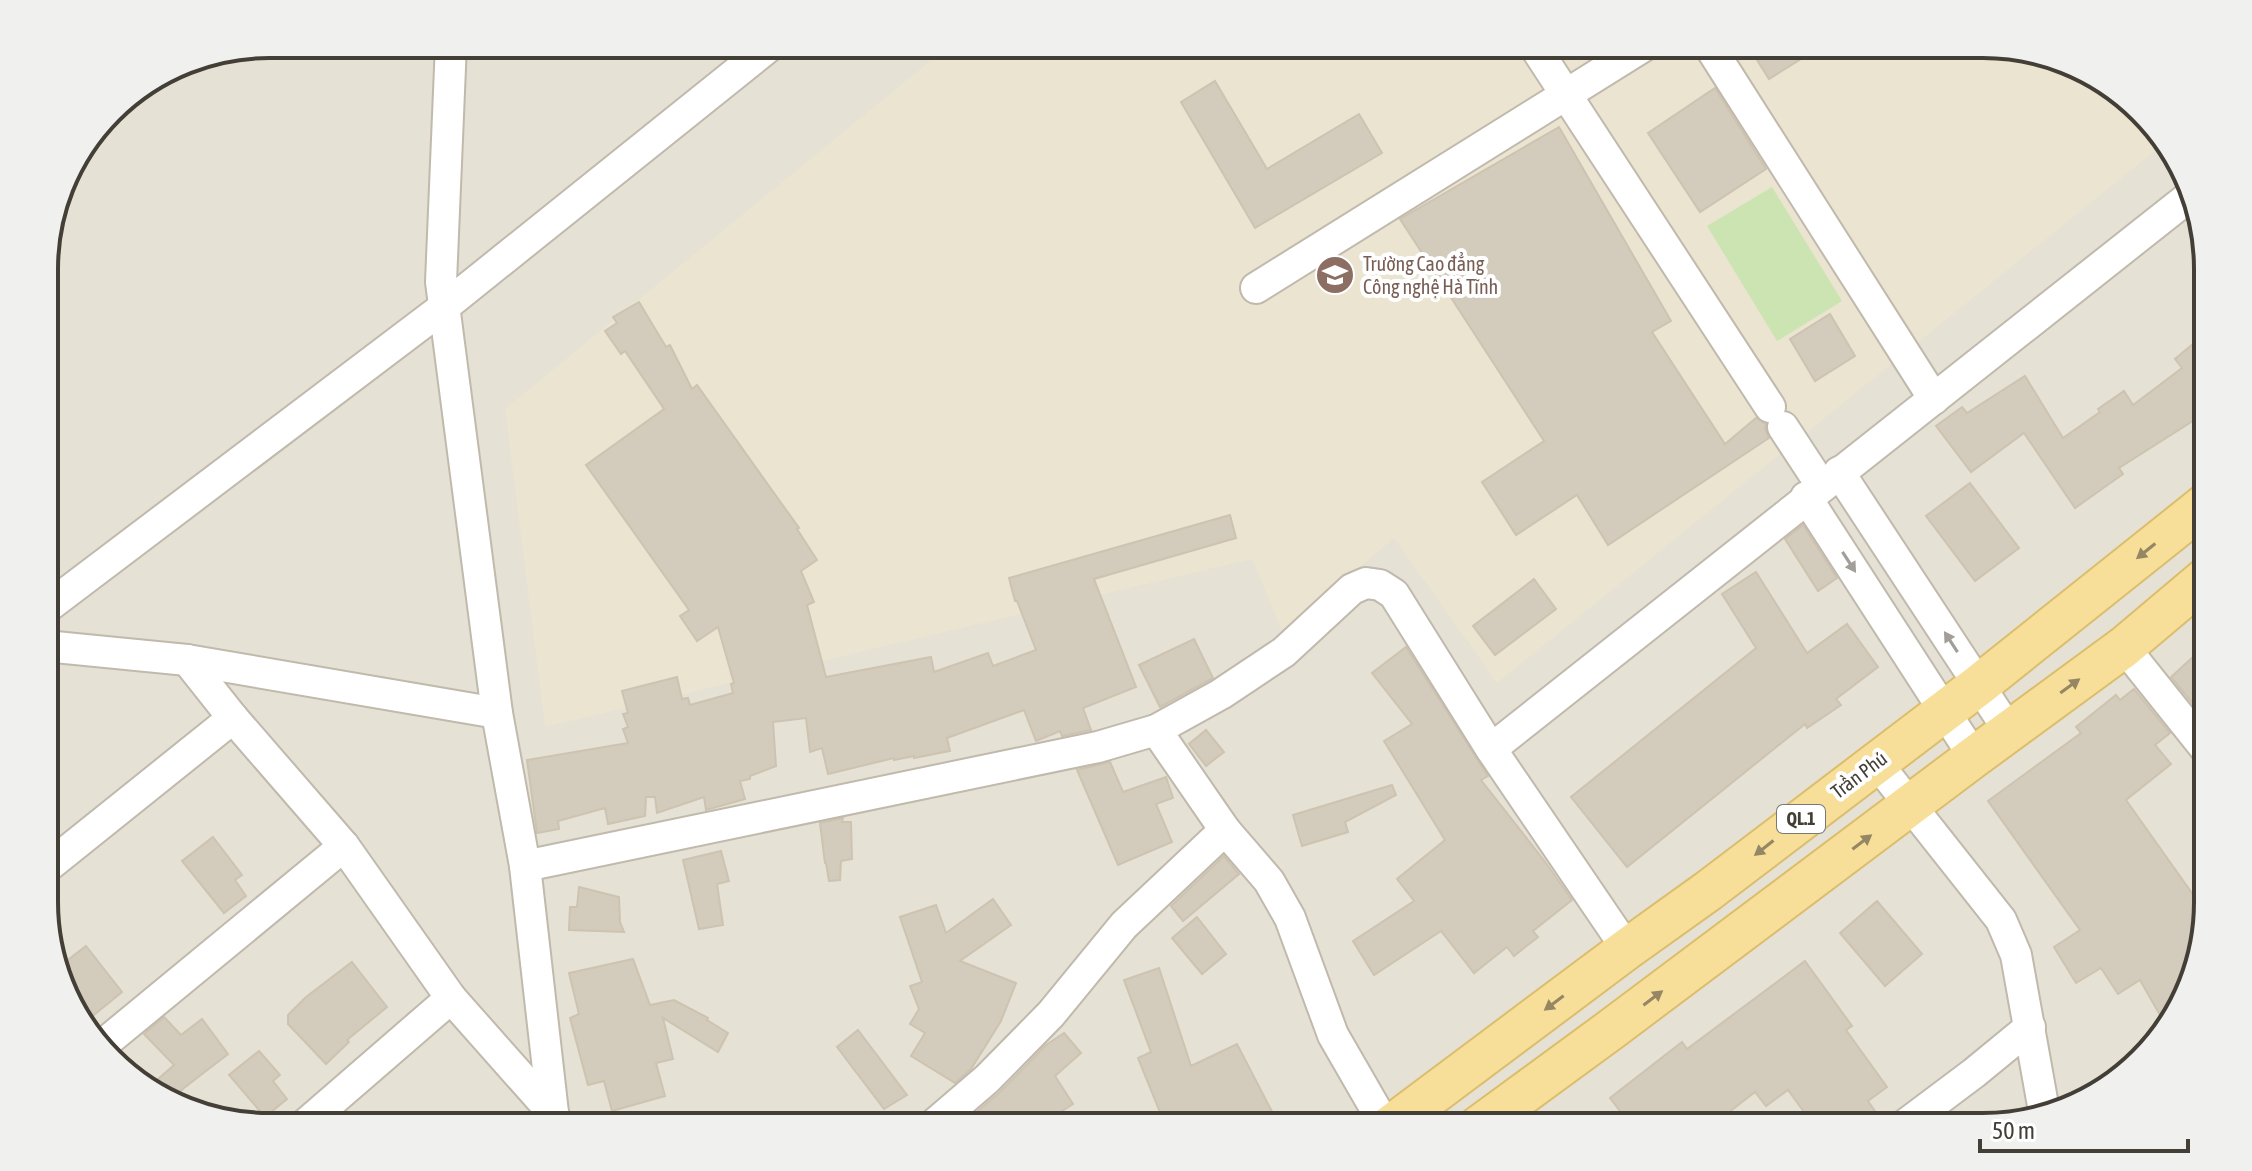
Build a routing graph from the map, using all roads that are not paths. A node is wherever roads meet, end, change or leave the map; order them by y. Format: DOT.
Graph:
graph roads {
  1 [pos="450,58"];
  2 [pos="755,58"];
  3 [pos="1542,58"];
  4 [pos="1624,58"];
  5 [pos="1717,58"];
  6 [pos="1564,94"];
  7 [pos="2183,201"];
  8 [pos="1256,288"];
  9 [pos="444,307"];
  10 [pos="1934,399"];
  11 [pos="1822,485"];
  12 [pos="2194,513"];
  13 [pos="2194,588"];
  14 [pos="58,599"];
  15 [pos="58,647"];
  16 [pos="2124,647"];
  17 [pos="187,660"];
  18 [pos="1979,685"];
  19 [pos="1944,711"];
  20 [pos="497,713"];
  21 [pos="233,718"];
  22 [pos="1156,730"];
  23 [pos="2009,731"];
  24 [pos="2194,734"];
  25 [pos="1491,749"];
  26 [pos="1974,757"];
  27 [pos="1876,762"];
  28 [pos="1910,807"];
  29 [pos="1225,830"];
  30 [pos="344,846"];
  31 [pos="58,858"];
  32 [pos="525,866"];
  33 [pos="1627,949"];
  34 [pos="451,998"];
  35 [pos="2030,1027"];
  36 [pos="110,1039"];
  37 [pos="2043,1104"];
  38 [pos="318,1113"];
  39 [pos="549,1113"];
  40 [pos="554,1113"];
  41 [pos="947,1113"];
  42 [pos="1379,1113"];
  43 [pos="1406,1113"];
  44 [pos="1497,1113"];
  45 [pos="1921,1113"];
  1 -- 9 [label="street"];
  2 -- 9 [label="street"];
  3 -- 6 [label="street"];
  4 -- 6 [label="street"];
  5 -- 10 [label="street"];
  6 -- 8 [label="street"];
  6 -- 11 [label="street"];
  7 -- 10 [label="street"];
  9 -- 14 [label="street"];
  9 -- 20 [label="street"];
  10 -- 11 [label="street"];
  18 -- 11 [label="street, one-way"];
  11 -- 19 [label="street, one-way"];
  11 -- 25 [label="street"];
  12 -- 18 [label="main road, Trần Phú / QL.1, one-way"];
  13 -- 16 [label="main road, QL.1"];
  15 -- 17 [label="street"];
  23 -- 16 [label="main road, QL.1, one-way"];
  16 -- 24 [label="street"];
  17 -- 20 [label="street"];
  17 -- 21 [label="street"];
  18 -- 19 [label="main road, Trần Phú / QL.1"];
  18 -- 23 [label="street"];
  19 -- 26 [label="street"];
  19 -- 27 [label="main road, Trần Phú / QL.1"];
  20 -- 32 [label="street"];
  21 -- 30 [label="street"];
  21 -- 31 [label="street"];
  22 -- 25 [label="street"];
  22 -- 29 [label="street"];
  22 -- 32 [label="street"];
  23 -- 26 [label="main road, QL.1"];
  25 -- 33 [label="street"];
  26 -- 28 [label="main road, QL.1"];
  27 -- 28 [label="street"];
  27 -- 33 [label="main road, Trần Phú / QL.1, one-way"];
  28 -- 35 [label="street"];
  44 -- 28 [label="main road, QL.1, one-way"];
  29 -- 41 [label="street"];
  29 -- 42 [label="street"];
  30 -- 34 [label="street"];
  30 -- 36 [label="street"];
  32 -- 40 [label="street"];
  33 -- 43 [label="main road, Trần Phú / QL.1, one-way"];
  34 -- 38 [label="street"];
  34 -- 39 [label="street"];
  35 -- 37 [label="street"];
  35 -- 45 [label="street"];
}
